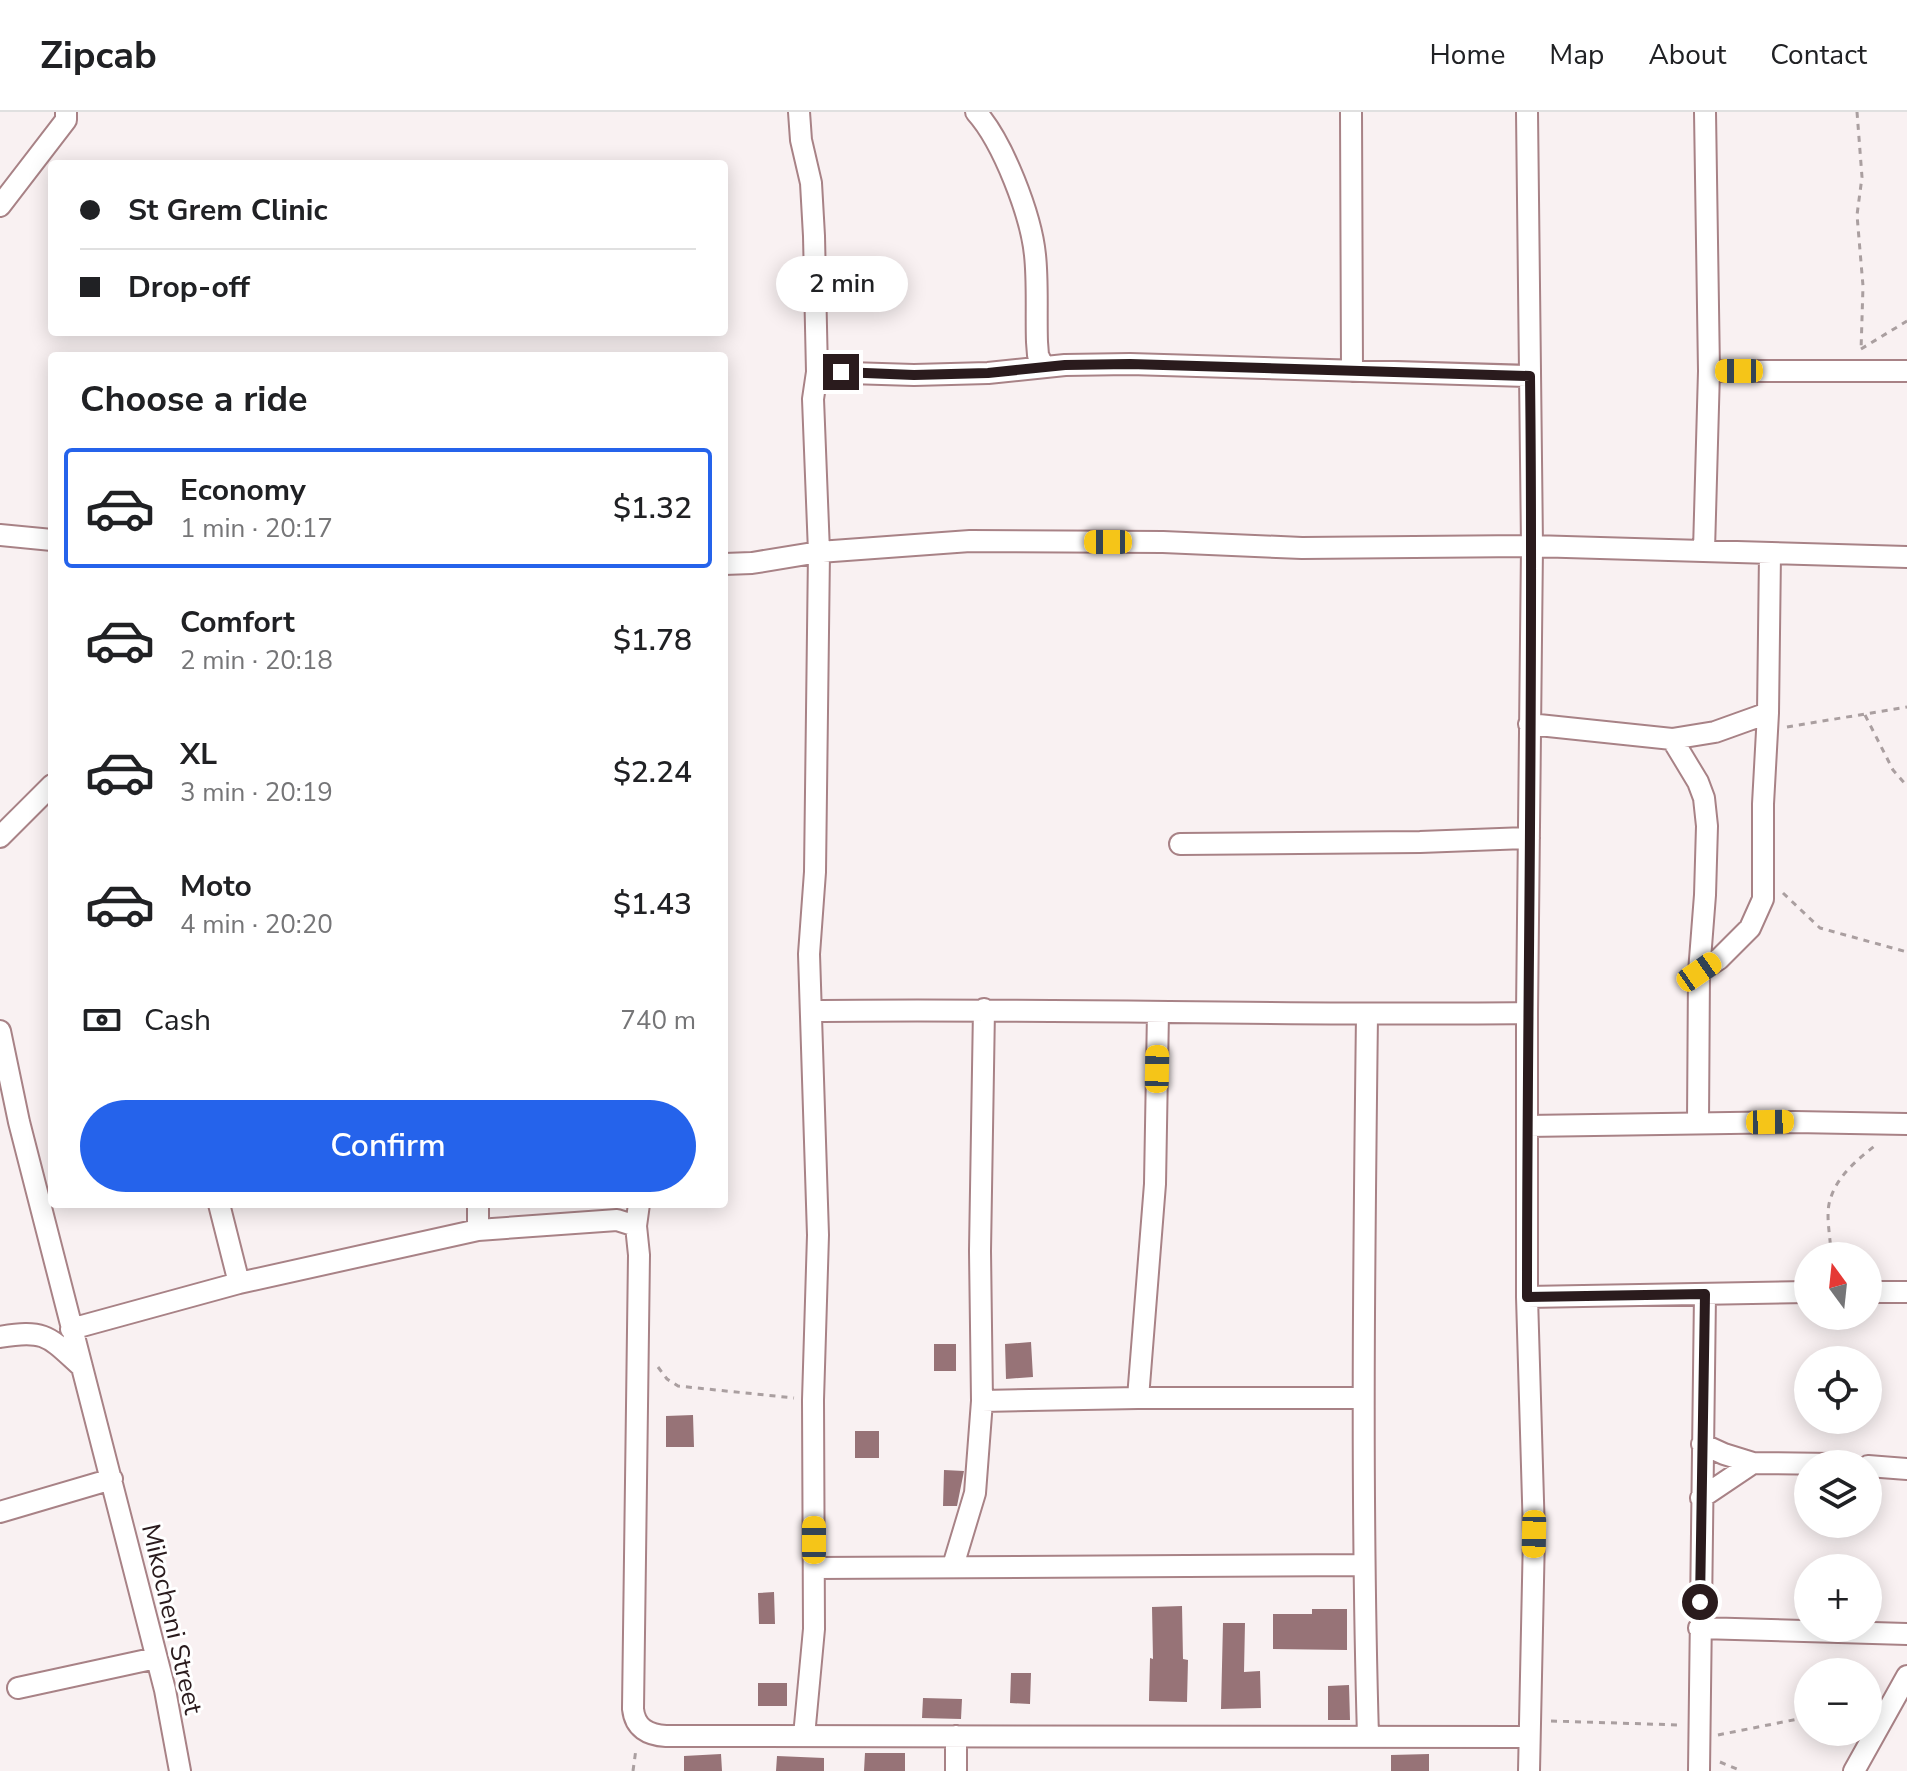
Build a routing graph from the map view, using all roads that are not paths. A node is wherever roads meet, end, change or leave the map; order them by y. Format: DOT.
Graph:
graph roads {
  1 [pos="66,112"];
  2 [pos="799,112"];
  3 [pos="976,112"];
  4 [pos="1351,112"];
  5 [pos="1527,112"];
  6 [pos="1705,112"];
  7 [pos="0,206"];
  8 [pos="1043,366"];
  9 [pos="1352,371"];
  10 [pos="1709,371"];
  11 [pos="1907,371"];
  12 [pos="817,372"];
  13 [pos="1530,376"];
  14 [pos="0,535"];
  15 [pos="48,540"];
  16 [pos="1532,546"];
  17 [pos="1704,550"];
  18 [pos="819,552"];
  19 [pos="1770,553"];
  20 [pos="1907,557"];
  21 [pos="728,564"];
  22 [pos="1767,721"];
  23 [pos="1529,724"];
  24 [pos="1672,739"];
  25 [pos="48,789"];
  26 [pos="0,837"];
  27 [pos="1529,838"];
  28 [pos="1180,844"];
  29 [pos="1699,972"];
  30 [pos="984,1009"];
  31 [pos="811,1011"];
  32 [pos="1158,1012"];
  33 [pos="1527,1013"];
  34 [pos="1367,1015"];
  35 [pos="0,1031"];
  36 [pos="1698,1123"];
  37 [pos="1907,1124"];
  38 [pos="1527,1126"];
  39 [pos="220,1208"];
  40 [pos="478,1208"];
  41 [pos="638,1208"];
  42 [pos="636,1226"];
  43 [pos="478,1230"];
  44 [pos="239,1283"];
  45 [pos="1794,1292"];
  46 [pos="1882,1292"];
  47 [pos="1907,1292"];
  48 [pos="1705,1294"];
  49 [pos="1527,1297"];
  50 [pos="71,1329"];
  51 [pos="0,1337"];
  52 [pos="82,1367"];
  53 [pos="1138,1398"];
  54 [pos="1363,1398"];
  55 [pos="982,1401"];
  56 [pos="1702,1444"];
  57 [pos="1753,1463"];
  58 [pos="1794,1464"];
  59 [pos="1882,1467"];
  60 [pos="1907,1469"];
  61 [pos="112,1479"];
  62 [pos="1701,1498"];
  63 [pos="0,1512"];
  64 [pos="1363,1565"];
  65 [pos="953,1566"];
  66 [pos="814,1568"];
  67 [pos="1699,1628"];
  68 [pos="1907,1634"];
  69 [pos="156,1658"];
  70 [pos="1906,1680"];
  71 [pos="18,1688"];
  72 [pos="1529,1728"];
  73 [pos="804,1736"];
  74 [pos="956,1736"];
  75 [pos="1368,1736"];
  76 [pos="1699,1747"];
  77 [pos="180,1771"];
  78 [pos="956,1771"];
  79 [pos="1529,1771"];
  80 [pos="1854,1771"];
  1 -- 7 [label="street"];
  2 -- 12 [label="street"];
  3 -- 8 [label="street"];
  4 -- 9 [label="street"];
  5 -- 13 [label="street"];
  6 -- 10 [label="street"];
  8 -- 9 [label="street"];
  8 -- 12 [label="street"];
  9 -- 13 [label="street"];
  10 -- 11 [label="street"];
  10 -- 17 [label="street"];
  12 -- 18 [label="street"];
  13 -- 16 [label="street"];
  14 -- 15 [label="street"];
  16 -- 17 [label="street"];
  16 -- 18 [label="street"];
  16 -- 23 [label="street"];
  17 -- 19 [label="street"];
  18 -- 21 [label="street"];
  18 -- 31 [label="street"];
  19 -- 20 [label="street"];
  19 -- 22 [label="street"];
  22 -- 24 [label="street"];
  22 -- 29 [label="street"];
  23 -- 24 [label="street"];
  23 -- 27 [label="street"];
  24 -- 29 [label="street"];
  25 -- 26 [label="street"];
  27 -- 28 [label="street"];
  27 -- 33 [label="street"];
  29 -- 36 [label="street"];
  30 -- 31 [label="street"];
  30 -- 32 [label="street"];
  30 -- 55 [label="street"];
  31 -- 66 [label="street"];
  32 -- 34 [label="street"];
  32 -- 53 [label="street"];
  33 -- 34 [label="street"];
  33 -- 38 [label="street"];
  34 -- 54 [label="street"];
  35 -- 50 [label="street, Mikocheni Street"];
  36 -- 37 [label="street"];
  36 -- 38 [label="street"];
  38 -- 49 [label="street"];
  39 -- 44 [label="street"];
  40 -- 43 [label="street"];
  41 -- 42 [label="street"];
  42 -- 43 [label="street"];
  42 -- 73 [label="street"];
  43 -- 44 [label="street"];
  44 -- 50 [label="street"];
  45 -- 48 [label="street"];
  46 -- 47 [label="street"];
  48 -- 49 [label="street"];
  48 -- 56 [label="street"];
  49 -- 72 [label="street"];
  50 -- 52 [label="street, Mikocheni Street"];
  51 -- 52 [label="street"];
  52 -- 61 [label="street, Mikocheni Street"];
  53 -- 54 [label="street"];
  53 -- 55 [label="street"];
  54 -- 64 [label="street"];
  55 -- 65 [label="street"];
  56 -- 57 [label="street"];
  56 -- 62 [label="street"];
  57 -- 58 [label="street"];
  57 -- 62 [label="street"];
  59 -- 60 [label="street"];
  61 -- 63 [label="street"];
  61 -- 69 [label="street, Mikocheni Street"];
  62 -- 67 [label="street"];
  64 -- 65 [label="street"];
  64 -- 75 [label="street"];
  65 -- 66 [label="street"];
  66 -- 73 [label="street"];
  67 -- 68 [label="street"];
  67 -- 76 [label="street"];
  69 -- 71 [label="street"];
  69 -- 77 [label="street, Mikocheni Street"];
  70 -- 80 [label="street"];
  72 -- 75 [label="street"];
  72 -- 79 [label="street"];
  73 -- 74 [label="street"];
  74 -- 75 [label="street"];
  74 -- 78 [label="street"];
}
